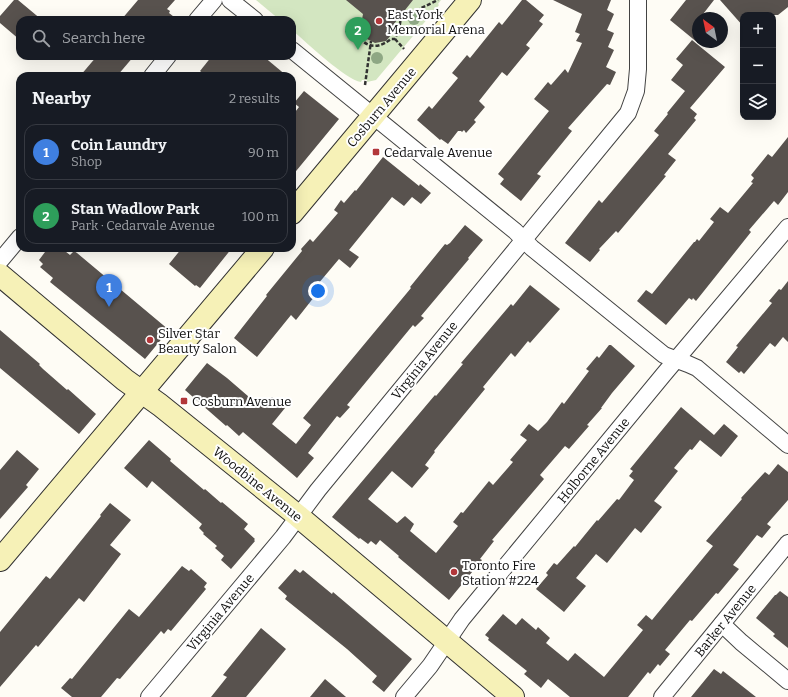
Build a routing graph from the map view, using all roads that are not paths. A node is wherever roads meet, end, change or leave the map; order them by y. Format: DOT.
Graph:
graph roads {
  1 [pos="214,0"];
  2 [pos="230,0"];
  3 [pos="470,0"];
  4 [pos="638,0"];
  5 [pos="200,16"];
  6 [pos="250,16"];
  7 [pos="296,53"];
  8 [pos="165,60"];
  9 [pos="155,72"];
  10 [pos="373,116"];
  11 [pos="296,208"];
  12 [pos="788,227"];
  13 [pos="524,240"];
  14 [pos="16,242"];
  15 [pos="260,252"];
  16 [pos="0,261"];
  17 [pos="0,275"];
  18 [pos="676,359"];
  19 [pos="142,391"];
  20 [pos="788,445"];
  21 [pos="298,516"];
  22 [pos="788,543"];
  23 [pos="0,560"];
  24 [pos="722,624"];
  25 [pos="447,642"];
  26 [pos="788,681"];
  27 [pos="149,697"];
  28 [pos="404,697"];
  29 [pos="513,697"];
  30 [pos="662,697"];
  1 -- 5 [label="street"];
  2 -- 6 [label="street"];
  3 -- 10 [label="street, Cosburn Avenue"];
  4 -- 13 [label="street, Virginia Avenue"];
  7 -- 10 [label="street"];
  8 -- 9 [label="street"];
  10 -- 11 [label="street, Cosburn Avenue"];
  10 -- 13 [label="street"];
  12 -- 18 [label="street, Holborne Avenue"];
  13 -- 18 [label="street"];
  13 -- 21 [label="street, Virginia Avenue"];
  14 -- 16 [label="street"];
  15 -- 19 [label="street"];
  17 -- 19 [label="street, Woodbine Avenue"];
  18 -- 20 [label="street"];
  18 -- 25 [label="street, Holborne Avenue"];
  19 -- 21 [label="street, Woodbine Avenue"];
  19 -- 23 [label="street"];
  21 -- 25 [label="street, Woodbine Avenue"];
  21 -- 27 [label="street, Virginia Avenue"];
  22 -- 24 [label="street, Barker Avenue"];
  24 -- 26 [label="street"];
  24 -- 30 [label="street, Barker Avenue"];
  25 -- 28 [label="street, Holborne Avenue"];
  25 -- 29 [label="street, Woodbine Avenue"];
}
